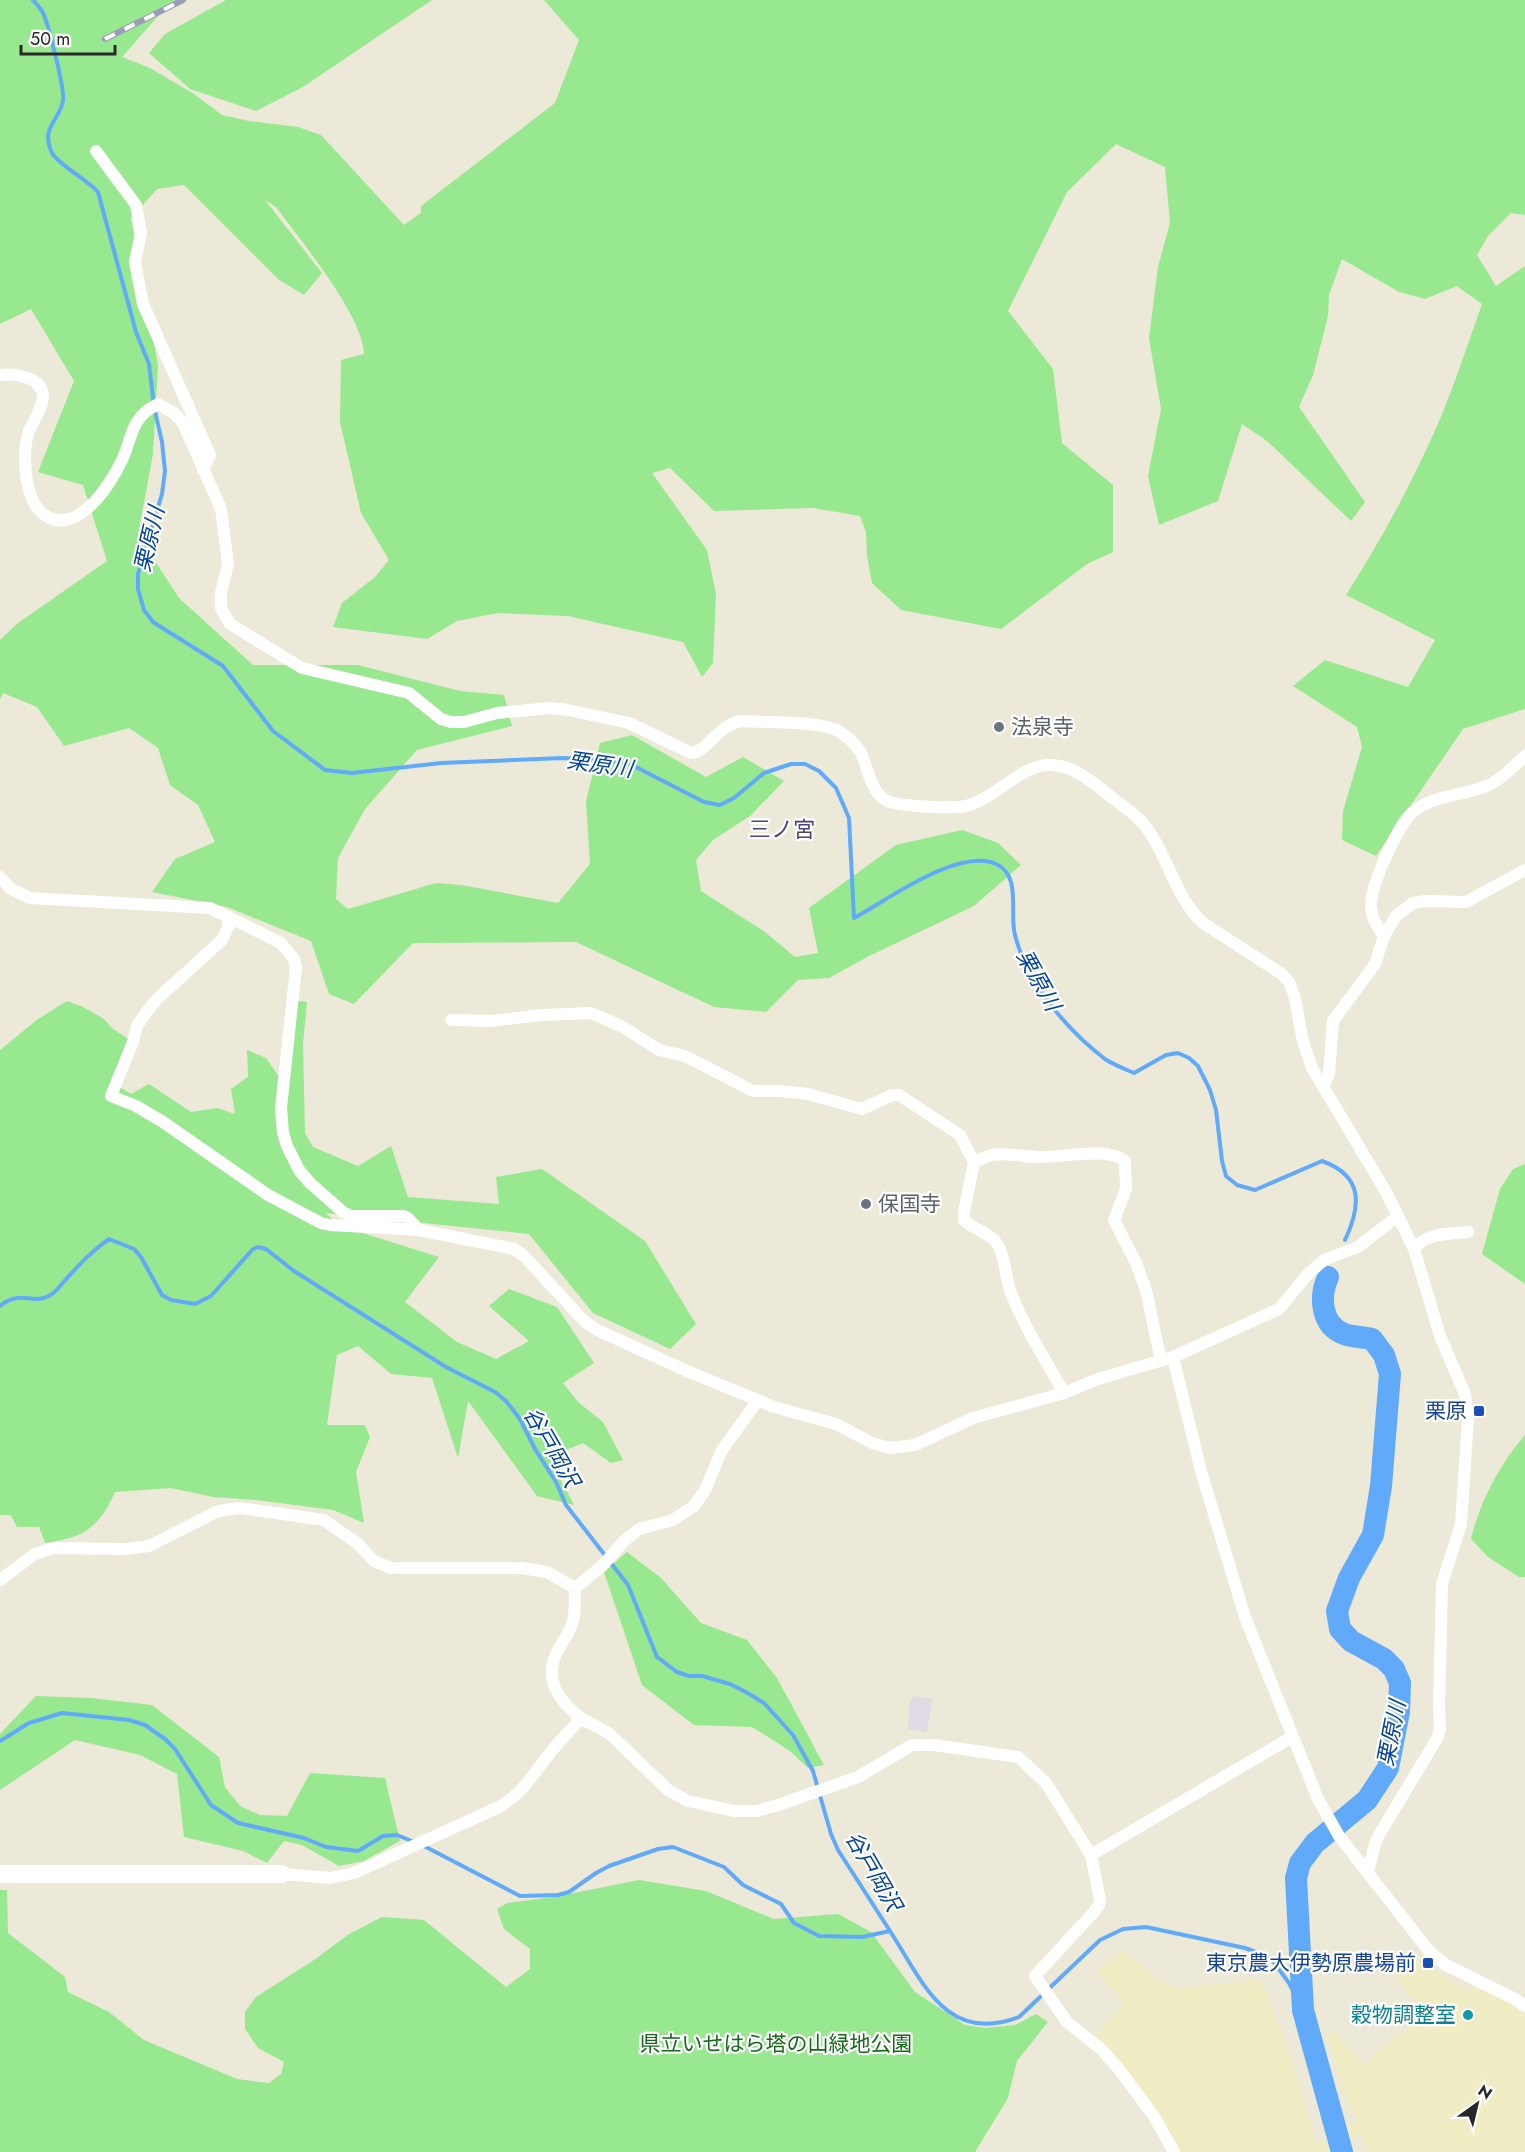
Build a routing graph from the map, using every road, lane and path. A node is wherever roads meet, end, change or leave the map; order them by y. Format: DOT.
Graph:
graph roads {
  1 [pos="96,151"];
  2 [pos="0,375"];
  3 [pos="203,470"];
  4 [pos="1525,756"];
  5 [pos="1525,870"];
  6 [pos="0,877"];
  7 [pos="229,917"];
  8 [pos="1384,936"];
  9 [pos="451,1020"];
  10 [pos="1323,1087"];
  11 [pos="974,1162"];
  12 [pos="1398,1216"];
  13 [pos="419,1230"];
  14 [pos="1468,1232"];
  15 [pos="1414,1250"];
  16 [pos="1167,1359"];
  17 [pos="1064,1393"];
  18 [pos="758,1400"];
  19 [pos="0,1580"];
  20 [pos="574,1588"];
  21 [pos="581,1718"];
  22 [pos="1292,1737"];
  23 [pos="1091,1855"];
  24 [pos="1368,1872"];
  25 [pos="0,1874"];
  26 [pos="282,1874"];
  27 [pos="1525,2006"];
  28 [pos="1174,2152"];
  1 -- 3 [label="street"];
  2 -- 3 [label="street"];
  3 -- 10 [label="street"];
  4 -- 8 [label="street"];
  5 -- 8 [label="street"];
  6 -- 7 [label="street"];
  7 -- 13 [label="street"];
  7 -- 13 [label="street"];
  8 -- 10 [label="street"];
  9 -- 11 [label="street"];
  10 -- 12 [label="street"];
  11 -- 16 [label="street"];
  11 -- 17 [label="street"];
  12 -- 15 [label="street"];
  12 -- 16 [label="street"];
  13 -- 18 [label="street"];
  14 -- 15 [label="street"];
  15 -- 24 [label="street"];
  16 -- 17 [label="street"];
  16 -- 22 [label="street"];
  17 -- 18 [label="street"];
  18 -- 20 [label="street"];
  19 -- 20 [label="street"];
  20 -- 21 [label="street"];
  21 -- 23 [label="street"];
  21 -- 26 [label="street"];
  22 -- 23 [label="street"];
  22 -- 24 [label="street"];
  23 -- 28 [label="street"];
  24 -- 27 [label="street"];
  25 -- 26 [label="street"];
}
